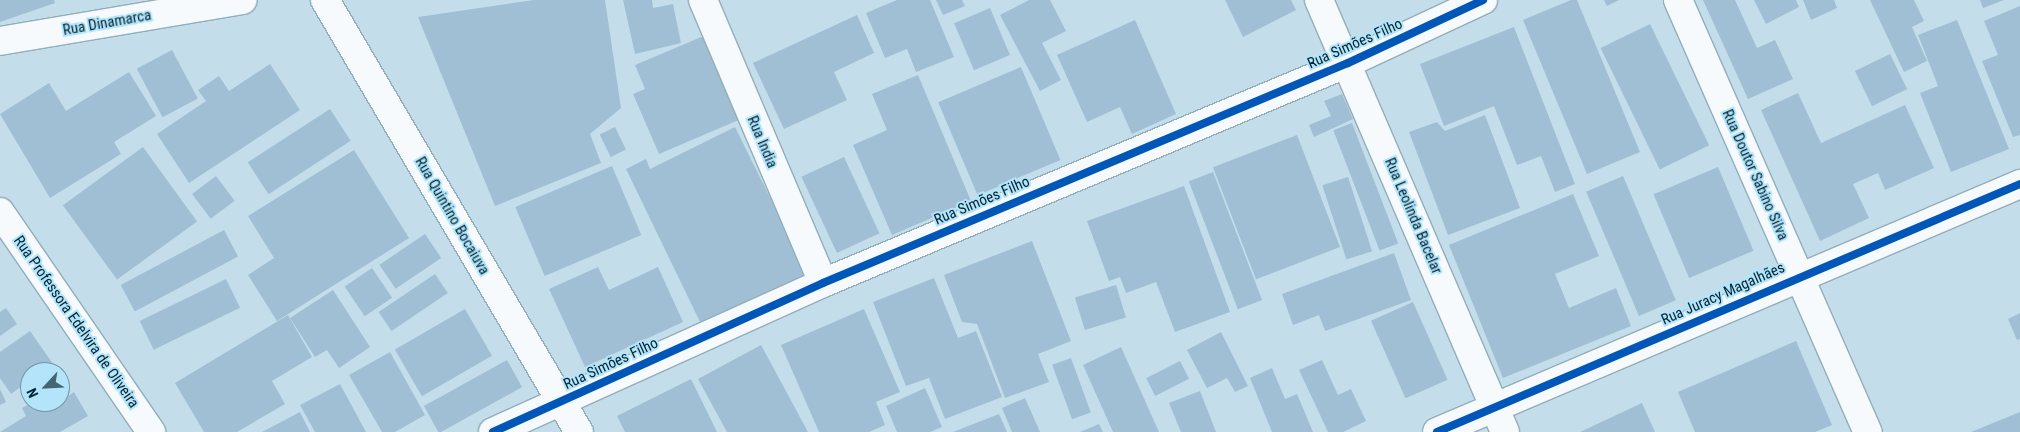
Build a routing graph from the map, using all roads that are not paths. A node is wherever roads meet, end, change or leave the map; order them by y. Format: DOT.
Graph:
graph roads {
  1 [pos="244,0"];
  2 [pos="325,0"];
  3 [pos="703,0"];
  4 [pos="1319,0"];
  5 [pos="1483,0"];
  6 [pos="1678,0"];
  7 [pos="0,41"];
  8 [pos="1348,63"];
  9 [pos="2020,184"];
  10 [pos="0,212"];
  11 [pos="1800,276"];
  12 [pos="823,283"];
  13 [pos="560,403"];
  14 [pos="1500,420"];
  15 [pos="151,432"];
  16 [pos="493,432"];
  17 [pos="579,432"];
  18 [pos="1437,432"];
  19 [pos="1868,432"];
  1 -- 7 [label="street, Rua Dinamarca"];
  2 -- 13 [label="street, Rua Quintino Bocaiuva"];
  3 -- 12 [label="street, Rua India"];
  4 -- 8 [label="street, Rua Leolinda Bacelar"];
  5 -- 8 [label="street, Rua Simões Filho"];
  6 -- 11 [label="street, Rua Doutor Sabino Silva"];
  8 -- 12 [label="street, Rua Simões Filho"];
  8 -- 14 [label="street, Rua Leolinda Bacelar"];
  9 -- 11 [label="street, Rua Juracy Magalhães"];
  10 -- 15 [label="street, Rua Professora Edelvira de Oliveira"];
  11 -- 14 [label="street, Rua Juracy Magalhães"];
  11 -- 19 [label="street, Rua Doutor Sabino Silva"];
  12 -- 13 [label="street, Rua Simões Filho"];
  13 -- 16 [label="street, Rua Simões Filho"];
  13 -- 17 [label="street, Rua Quintino Bocaiuva"];
  14 -- 18 [label="street, Rua Juracy Magalhães"];
}
